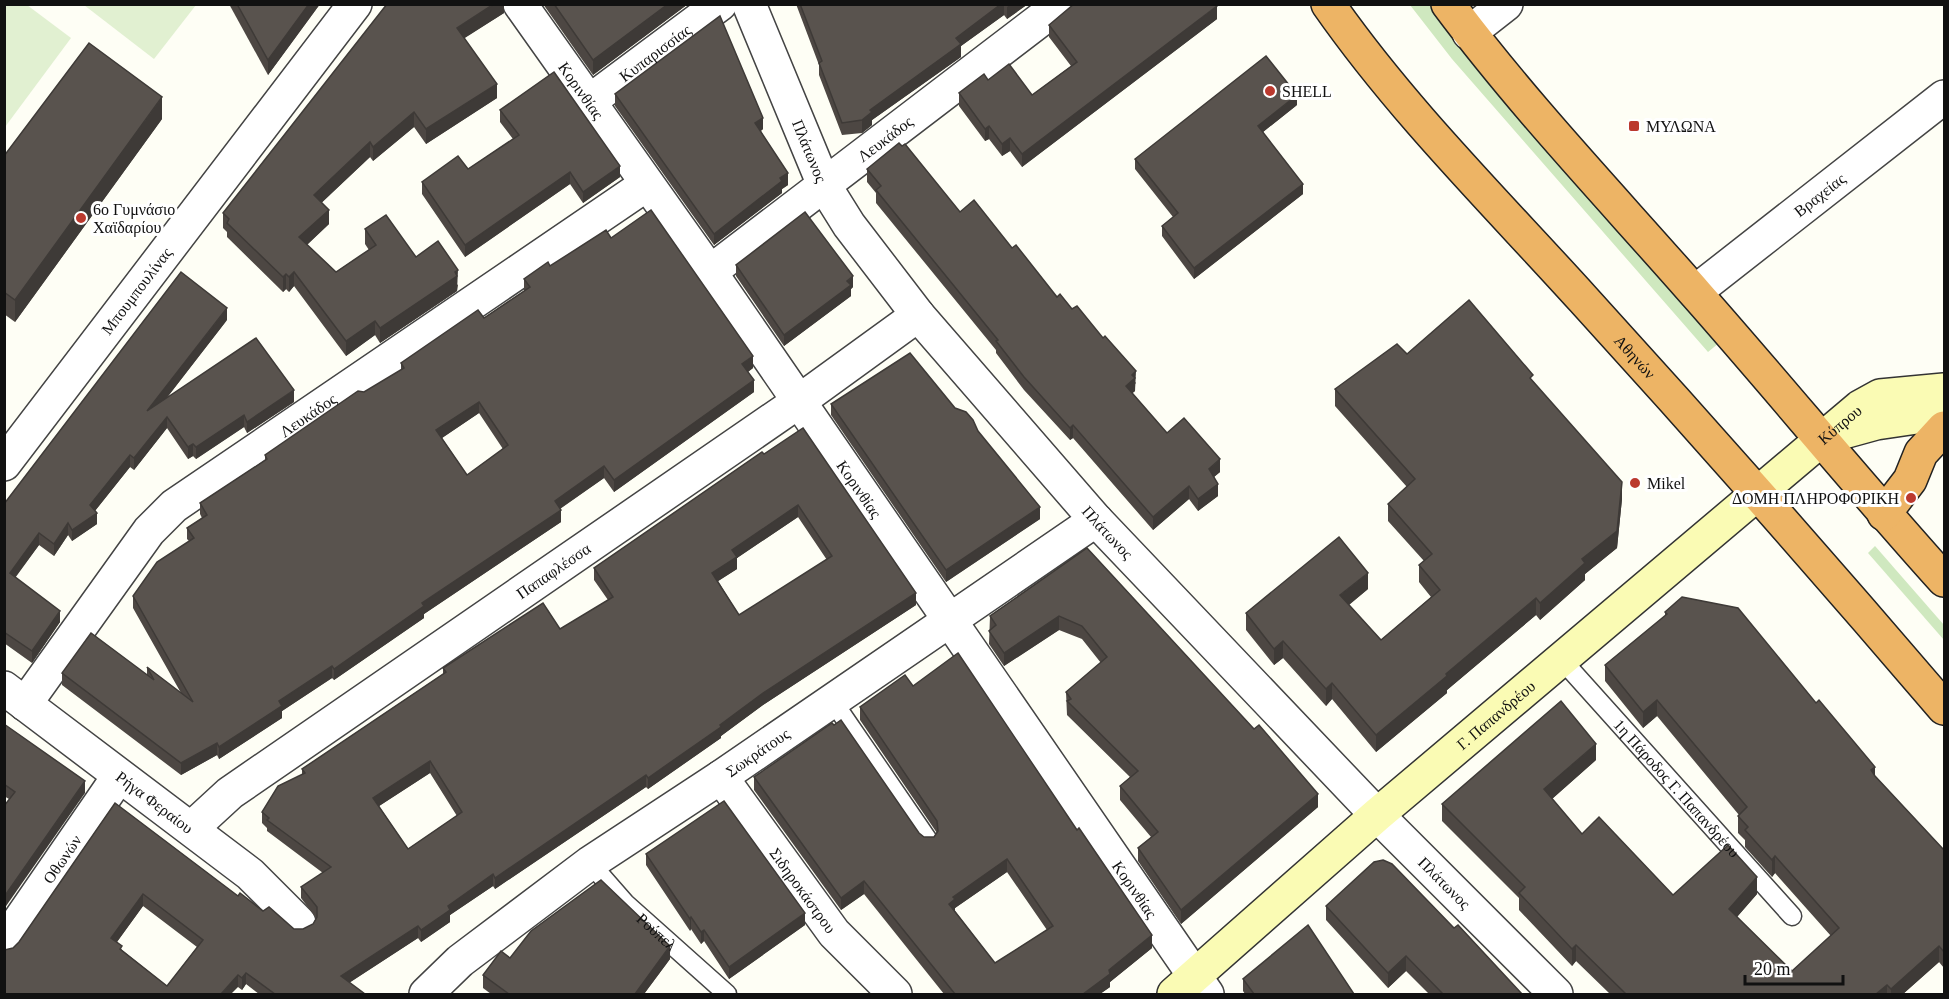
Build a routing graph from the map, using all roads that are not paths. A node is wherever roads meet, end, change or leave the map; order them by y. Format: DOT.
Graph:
graph roads {
  1 [pos="354,4"];
  2 [pos="520,4"];
  3 [pos="720,4"];
  4 [pos="749,4"];
  5 [pos="1061,4"];
  6 [pos="1328,4"];
  7 [pos="1448,4"];
  8 [pos="1506,4"];
  9 [pos="1469,33"];
  10 [pos="1944,97"];
  11 [pos="590,101"];
  12 [pos="646,184"];
  13 [pos="824,185"];
  14 [pos="710,272"];
  15 [pos="1695,292"];
  16 [pos="918,315"];
  17 [pos="1944,390"];
  18 [pos="798,402"];
  19 [pos="1944,413"];
  20 [pos="1944,428"];
  21 [pos="1820,439"];
  22 [pos="4,464"];
  23 [pos="1758,492"];
  24 [pos="1884,514"];
  25 [pos="1096,520"];
  26 [pos="1944,580"];
  27 [pos="949,620"];
  28 [pos="1562,660"];
  29 [pos="15,696"];
  30 [pos="832,700"];
  31 [pos="1944,708"];
  32 [pos="119,776"];
  33 [pos="721,777"];
  34 [pos="1377,815"];
  35 [pos="192,828"];
  36 [pos="928,840"];
  37 [pos="590,863"];
  38 [pos="1792,916"];
  39 [pos="300,924"];
  40 [pos="4,943"];
  41 [pos="1192,988"];
  42 [pos="427,994"];
  43 [pos="728,994"];
  44 [pos="895,994"];
  45 [pos="1556,994"];
  1 -- 22 [label="street, Μπουμπουλίνας"];
  2 -- 11 [label="street, Κορινθίας"];
  3 -- 11 [label="street, Κυπαρισσίας"];
  4 -- 13 [label="street, Πλάτωνος"];
  5 -- 13 [label="street, Λευκάδος"];
  6 -- 23 [label="highway, Αθηνών"];
  7 -- 9 [label="highway"];
  8 -- 9 [label="street"];
  9 -- 15 [label="highway"];
  10 -- 15 [label="street, Βραχείας"];
  11 -- 12 [label="street, Κορινθίας"];
  12 -- 14 [label="street, Κορινθίας"];
  12 -- 29 [label="street, Λευκάδος"];
  13 -- 14 [label="street, Λευκάδος"];
  13 -- 16 [label="street, Πλάτωνος"];
  14 -- 18 [label="street, Κορινθίας"];
  15 -- 21 [label="highway"];
  16 -- 18 [label="street, Παπαφλέσσα"];
  16 -- 25 [label="street, Πλάτωνος"];
  17 -- 21 [label="street, Κύπρου"];
  18 -- 27 [label="street, Κορινθίας"];
  18 -- 35 [label="street, Παπαφλέσσα"];
  19 -- 21 [label="street, Κύπρου"];
  20 -- 24 [label="highway"];
  21 -- 23 [label="street, Γ. Παπανδρέου"];
  21 -- 24 [label="highway"];
  23 -- 28 [label="street, Γ. Παπανδρέου"];
  23 -- 31 [label="highway, Αθηνών"];
  24 -- 26 [label="highway"];
  25 -- 27 [label="street, Σωκράτους"];
  25 -- 34 [label="street, Πλάτωνος"];
  27 -- 30 [label="street, Σωκράτους"];
  27 -- 41 [label="street, Κορινθίας"];
  28 -- 34 [label="street, Γ. Παπανδρέου"];
  28 -- 38 [label="lane, 1η Πάροδος Γ. Παπανδρέου"];
  29 -- 32 [label="street, Ρήγα Φεραίου"];
  30 -- 33 [label="street, Σωκράτους"];
  30 -- 36 [label="lane"];
  32 -- 35 [label="street, Ρήγα Φεραίου"];
  32 -- 40 [label="street, Οθωνών"];
  33 -- 37 [label="street, Σωκράτους"];
  33 -- 44 [label="street, Σιδηροκάστρου"];
  34 -- 41 [label="street, Γ. Παπανδρέου"];
  34 -- 45 [label="street, Πλάτωνος"];
  35 -- 39 [label="street, Ρήγα Φεραίου"];
  37 -- 42 [label="street, Σωκράτους"];
  37 -- 43 [label="lane, Ρούπελ"];
}
